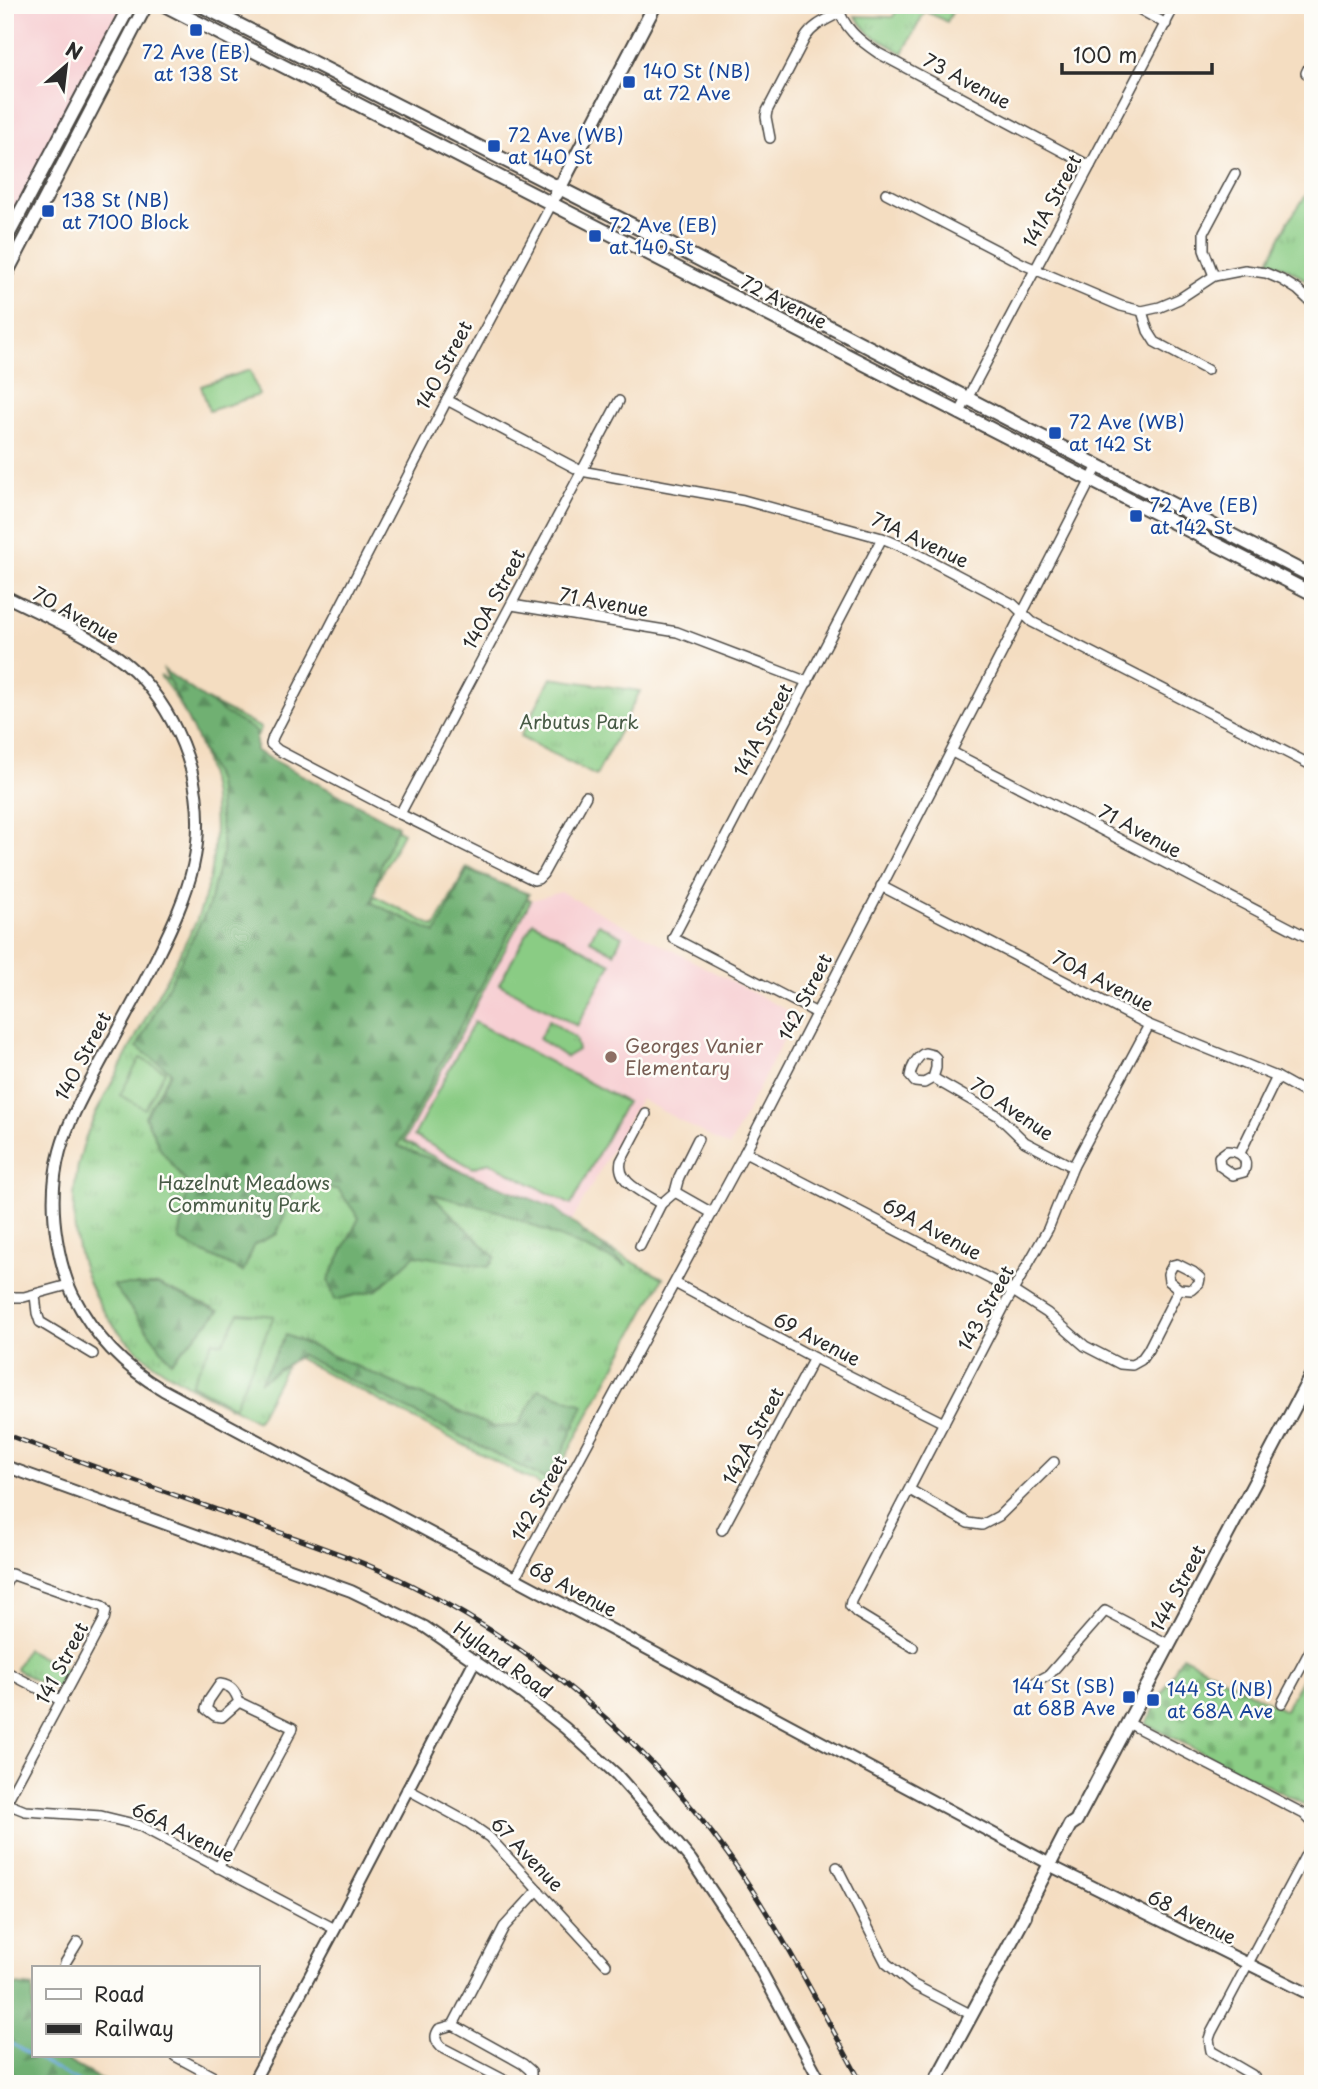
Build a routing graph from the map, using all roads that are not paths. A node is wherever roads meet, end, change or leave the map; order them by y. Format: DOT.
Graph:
graph roads {
  1 [pos="130,5"];
  2 [pos="146,5"];
  3 [pos="164,5"];
  4 [pos="200,5"];
  5 [pos="655,5"];
  6 [pos="1132,5"];
  7 [pos="1175,5"];
  8 [pos="839,9"];
  9 [pos="1166,24"];
  10 [pos="1313,58"];
  11 [pos="1306,73"];
  12 [pos="770,138"];
  13 [pos="1090,166"];
  14 [pos="1235,174"];
  15 [pos="560,188"];
  16 [pos="886,193"];
  17 [pos="551,205"];
  18 [pos="5,242"];
  19 [pos="1036,269"];
  20 [pos="5,276"];
  21 [pos="1214,276"];
  22 [pos="1313,304"];
  23 [pos="1142,311"];
  24 [pos="1208,370"];
  25 [pos="967,399"];
  26 [pos="447,400"];
  27 [pos="619,401"];
  28 [pos="959,414"];
  29 [pos="1098,466"];
  30 [pos="581,471"];
  31 [pos="1091,480"];
  32 [pos="882,538"];
  33 [pos="1313,577"];
  34 [pos="1313,594"];
  35 [pos="5,596"];
  36 [pos="512,605"];
  37 [pos="1023,614"];
  38 [pos="808,682"];
  39 [pos="952,752"];
  40 [pos="1313,766"];
  41 [pos="586,796"];
  42 [pos="400,814"];
  43 [pos="195,856"];
  44 [pos="881,886"];
  45 [pos="1313,940"];
  46 [pos="817,1013"];
  47 [pos="1149,1025"];
  48 [pos="1277,1077"];
  49 [pos="933,1078"];
  50 [pos="1313,1097"];
  51 [pos="646,1114"];
  52 [pos="698,1139"];
  53 [pos="745,1152"];
  54 [pos="1240,1153"];
  55 [pos="1073,1167"];
  56 [pos="675,1192"];
  57 [pos="661,1203"];
  58 [pos="712,1213"];
  59 [pos="640,1247"];
  60 [pos="675,1283"];
  61 [pos="68,1285"];
  62 [pos="1179,1289"];
  63 [pos="1013,1291"];
  64 [pos="35,1295"];
  65 [pos="5,1297"];
  66 [pos="93,1354"];
  67 [pos="814,1358"];
  68 [pos="1311,1378"];
  69 [pos="944,1423"];
  70 [pos="1054,1462"];
  71 [pos="5,1466"];
  72 [pos="910,1490"];
  73 [pos="722,1530"];
  74 [pos="515,1578"];
  75 [pos="5,1585"];
  76 [pos="1313,1645"];
  77 [pos="1170,1646"];
  78 [pos="913,1647"];
  79 [pos="475,1660"];
  80 [pos="5,1671"];
  81 [pos="1032,1684"];
  82 [pos="62,1701"];
  83 [pos="239,1702"];
  84 [pos="1282,1703"];
  85 [pos="1128,1723"];
  86 [pos="407,1789"];
  87 [pos="6,1803"];
  88 [pos="1313,1823"];
  89 [pos="1313,1842"];
  90 [pos="1052,1866"];
  91 [pos="837,1867"];
  92 [pos="218,1868"];
  93 [pos="538,1890"];
  94 [pos="335,1929"];
  95 [pos="78,1942"];
  96 [pos="606,1964"];
  97 [pos="1247,1964"];
  98 [pos="64,1966"];
  99 [pos="1313,1996"];
  100 [pos="972,2015"];
  101 [pos="453,2025"];
  102 [pos="179,2058"];
  103 [pos="227,2084"];
  104 [pos="252,2084"];
  105 [pos="512,2084"];
  106 [pos="528,2084"];
  107 [pos="822,2084"];
  108 [pos="934,2084"];
  109 [pos="1260,2084"];
  1 -- 18 [label="main road"];
  2 -- 20 [label="main road"];
  3 -- 17 [label="main road, 72 Avenue"];
  4 -- 15 [label="main road, 72 Avenue"];
  5 -- 15 [label="main road, 140 Street"];
  6 -- 9 [label="street"];
  7 -- 9 [label="street, 141A Street"];
  8 -- 12 [label="street"];
  8 -- 13 [label="street, 73 Avenue"];
  9 -- 13 [label="street, 141A Street"];
  10 -- 11 [label="street"];
  13 -- 19 [label="street, 141A Street"];
  14 -- 21 [label="street"];
  15 -- 17 [label="main road, 140 Street"];
  15 -- 25 [label="main road, 72 Avenue"];
  16 -- 19 [label="street"];
  17 -- 26 [label="street, 140 Street"];
  17 -- 28 [label="main road, 72 Avenue"];
  19 -- 23 [label="street"];
  19 -- 25 [label="street, 141A Street"];
  21 -- 22 [label="street"];
  21 -- 23 [label="street"];
  23 -- 24 [label="street"];
  25 -- 28 [label="street, 141A Street"];
  25 -- 29 [label="main road, 72 Avenue"];
  26 -- 30 [label="street, 71A Avenue"];
  26 -- 42 [label="street, 140 Street"];
  27 -- 30 [label="street, 140A Street"];
  28 -- 31 [label="main road, 72 Avenue"];
  29 -- 31 [label="street, 142 Street"];
  29 -- 33 [label="main road, 72 Avenue"];
  30 -- 32 [label="street, 71A Avenue"];
  30 -- 36 [label="street, 140A Street"];
  31 -- 34 [label="main road, 72 Avenue"];
  31 -- 37 [label="street, 142 Street"];
  32 -- 37 [label="street, 71A Avenue"];
  32 -- 38 [label="street, 141A Street"];
  35 -- 43 [label="street, 70 Avenue"];
  36 -- 38 [label="street, 71 Avenue"];
  36 -- 42 [label="street, 140A Street"];
  37 -- 39 [label="street, 142 Street"];
  37 -- 40 [label="street, 71A Avenue"];
  38 -- 46 [label="street, 141A Street"];
  39 -- 44 [label="street, 142 Street"];
  39 -- 45 [label="street, 71 Avenue"];
  41 -- 42 [label="street"];
  43 -- 61 [label="street, 140 Street"];
  44 -- 46 [label="street, 142 Street"];
  44 -- 47 [label="street, 70A Avenue"];
  46 -- 53 [label="street, 142 Street"];
  47 -- 48 [label="street, 70A Avenue"];
  47 -- 55 [label="street, 143 Street"];
  48 -- 50 [label="street, 70A Avenue"];
  48 -- 54 [label="street"];
  49 -- 55 [label="street, 70 Avenue"];
  51 -- 57 [label="street"];
  52 -- 56 [label="street"];
  53 -- 58 [label="street, 142 Street"];
  53 -- 63 [label="street, 69A Avenue"];
  55 -- 63 [label="street, 143 Street"];
  56 -- 57 [label="street"];
  56 -- 58 [label="street"];
  57 -- 59 [label="street"];
  58 -- 60 [label="street, 142 Street"];
  60 -- 67 [label="street, 69 Avenue"];
  60 -- 74 [label="street, 142 Street"];
  61 -- 64 [label="street"];
  61 -- 74 [label="street, 68 Avenue"];
  62 -- 63 [label="street, 69A Avenue"];
  63 -- 69 [label="street, 143 Street"];
  64 -- 65 [label="street"];
  64 -- 66 [label="street"];
  67 -- 69 [label="street, 69 Avenue"];
  67 -- 73 [label="street, 142A Street"];
  68 -- 77 [label="main road, 144 Street"];
  69 -- 72 [label="street, 143 Street"];
  70 -- 72 [label="street"];
  71 -- 79 [label="street, Hyland Road"];
  72 -- 78 [label="street, 143 Street"];
  74 -- 90 [label="street, 68 Avenue"];
  75 -- 82 [label="street, 141 Street"];
  76 -- 84 [label="street"];
  77 -- 81 [label="street"];
  77 -- 85 [label="main road, 144 Street"];
  79 -- 86 [label="street"];
  79 -- 107 [label="street, Hyland Road"];
  80 -- 82 [label="street"];
  82 -- 87 [label="street, 141 Street"];
  83 -- 92 [label="street"];
  85 -- 88 [label="street"];
  85 -- 90 [label="main road, 144 Street"];
  86 -- 93 [label="street, 67 Avenue"];
  86 -- 94 [label="street"];
  87 -- 92 [label="street, 66A Avenue"];
  89 -- 97 [label="street"];
  90 -- 97 [label="street, 68 Avenue"];
  90 -- 100 [label="main road, 144 Street"];
  91 -- 100 [label="street"];
  92 -- 94 [label="street, 66A Avenue"];
  93 -- 96 [label="street, 67 Avenue"];
  93 -- 101 [label="street"];
  94 -- 104 [label="street"];
  95 -- 98 [label="street"];
  97 -- 99 [label="street, 68 Avenue"];
  97 -- 109 [label="street"];
  100 -- 108 [label="main road, 144 Street"];
  101 -- 105 [label="street"];
  101 -- 106 [label="street"];
  102 -- 103 [label="street"];
}
